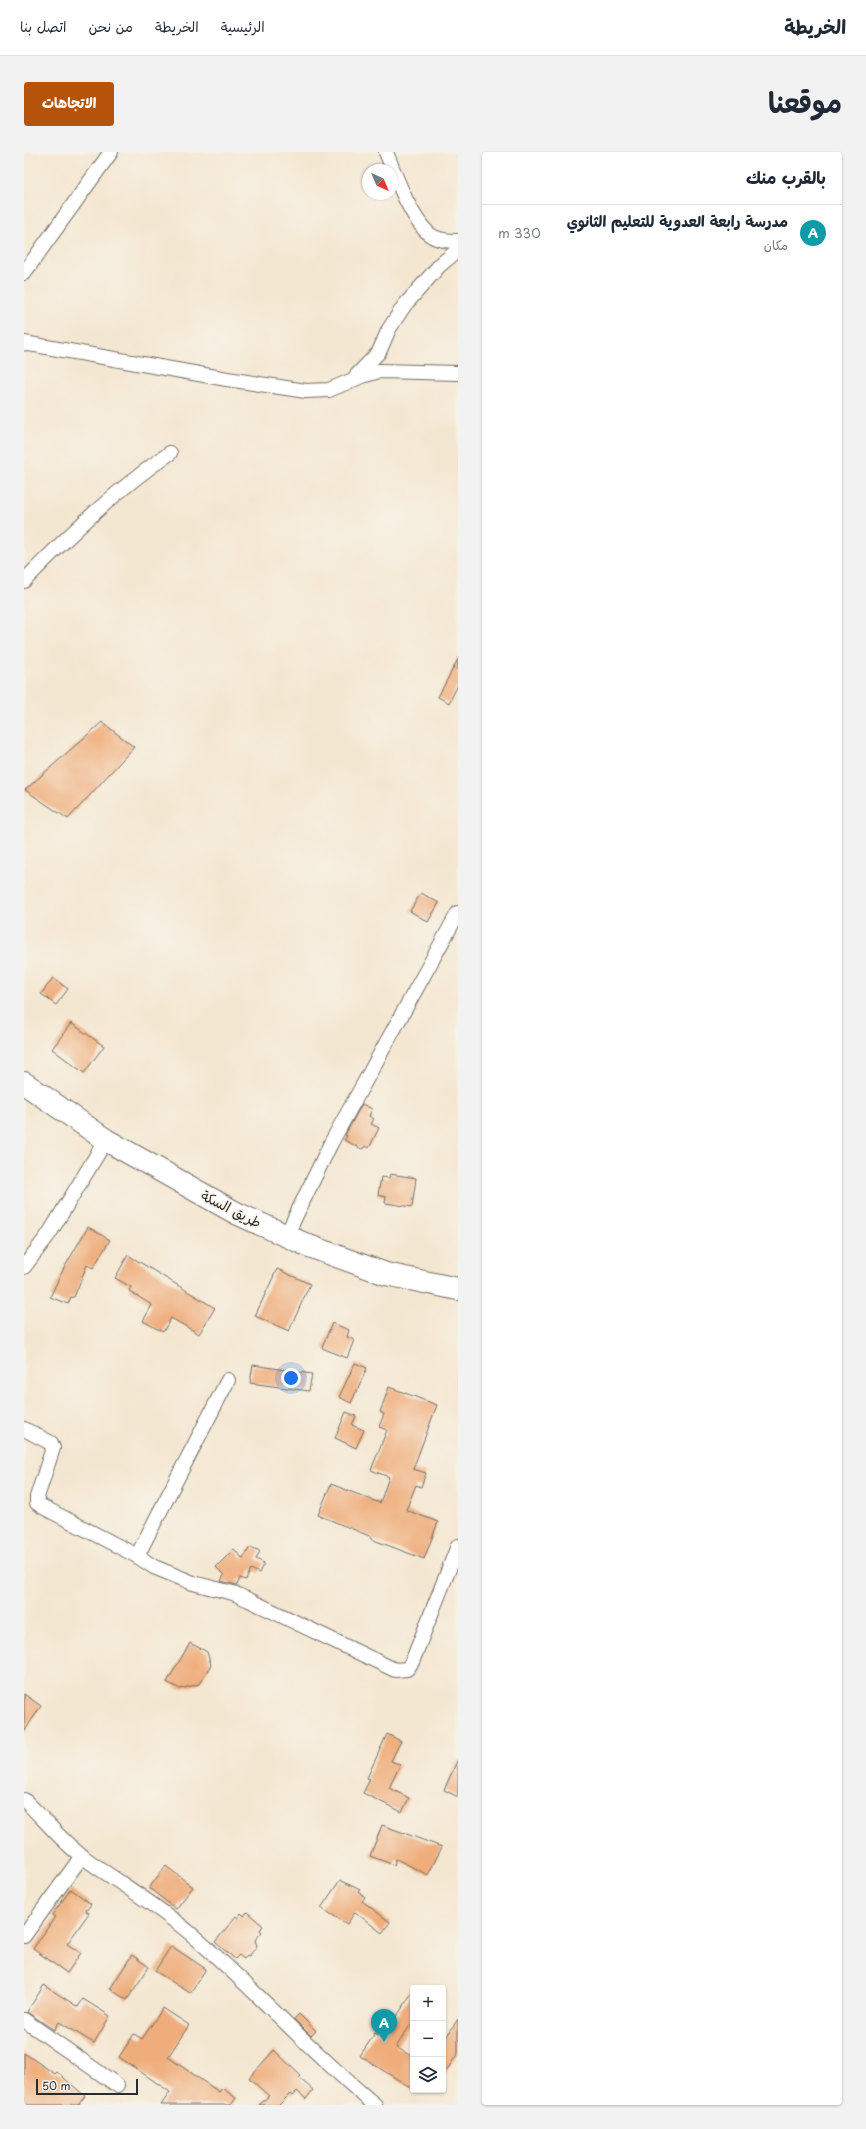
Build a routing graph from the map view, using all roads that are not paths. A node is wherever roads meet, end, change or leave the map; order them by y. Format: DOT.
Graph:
graph roads {
  1 [pos="111,152"];
  2 [pos="386,152"];
  3 [pos="458,241"];
  4 [pos="458,250"];
  5 [pos="24,273"];
  6 [pos="24,343"];
  7 [pos="458,373"];
  8 [pos="350,381"];
  9 [pos="170,453"];
  10 [pos="24,581"];
  11 [pos="458,913"];
  12 [pos="24,1083"];
  13 [pos="106,1140"];
  14 [pos="286,1236"];
  15 [pos="24,1267"];
  16 [pos="458,1289"];
  17 [pos="228,1380"];
  18 [pos="24,1429"];
  19 [pos="458,1546"];
  20 [pos="137,1556"];
  21 [pos="24,1800"];
  22 [pos="82,1856"];
  23 [pos="24,1936"];
  24 [pos="24,2020"];
  25 [pos="117,2085"];
  26 [pos="376,2105"];
  1 -- 5 [label="street"];
  2 -- 3 [label="street"];
  4 -- 8 [label="street"];
  6 -- 8 [label="street"];
  7 -- 8 [label="street"];
  9 -- 10 [label="street"];
  11 -- 14 [label="street"];
  12 -- 13 [label="main road, طريق السكة"];
  13 -- 14 [label="main road, طريق السكة"];
  13 -- 15 [label="street"];
  14 -- 16 [label="main road, طريق السكة"];
  17 -- 20 [label="street"];
  18 -- 20 [label="street"];
  19 -- 20 [label="street"];
  21 -- 22 [label="street"];
  22 -- 23 [label="street"];
  22 -- 26 [label="street"];
  24 -- 25 [label="street"];
}
